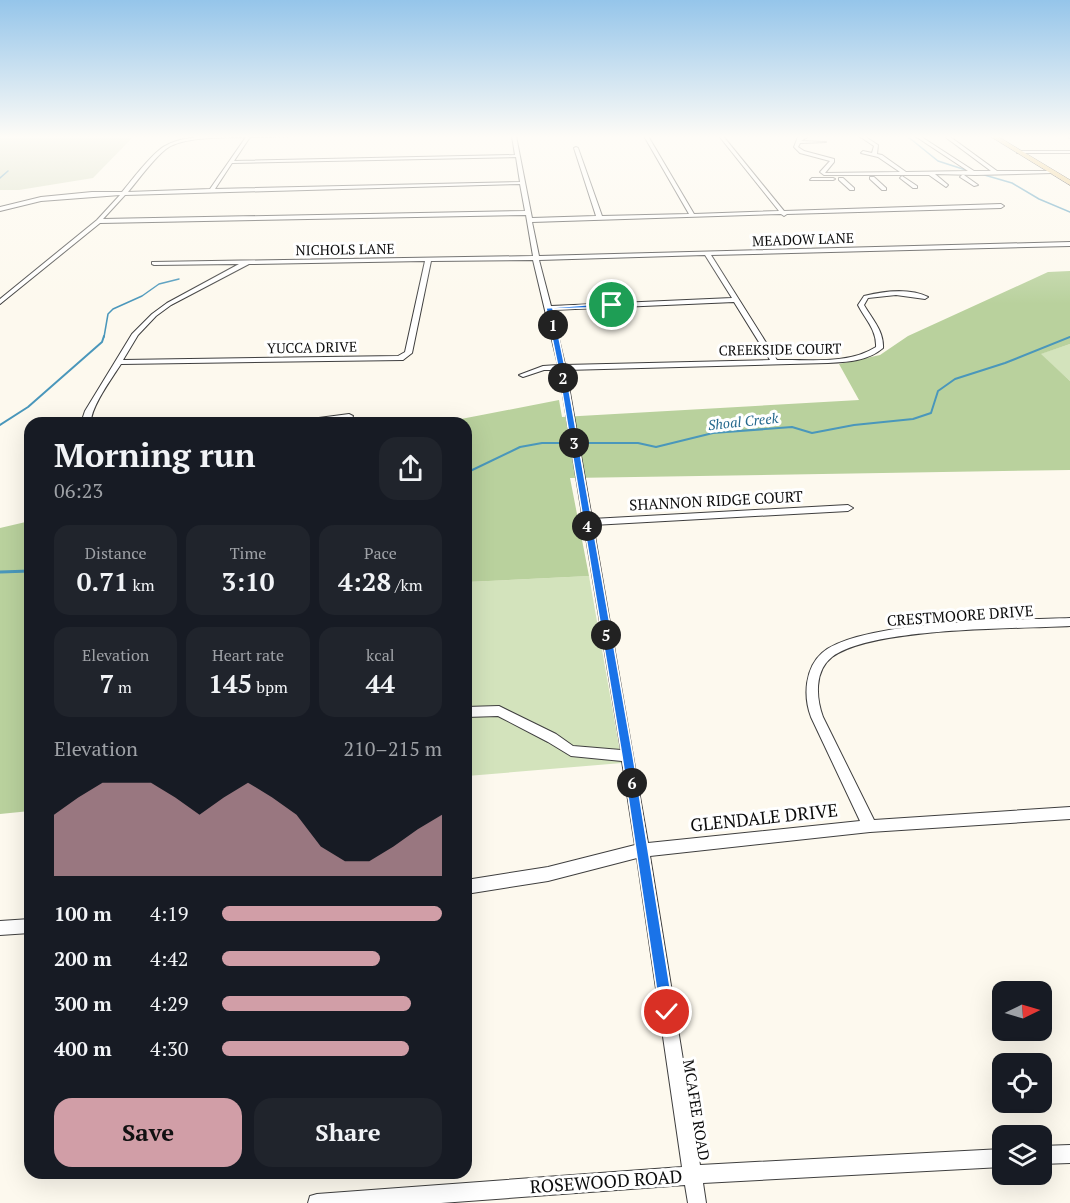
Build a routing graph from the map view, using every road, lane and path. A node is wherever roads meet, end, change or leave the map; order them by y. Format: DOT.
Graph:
graph roads {
  1 [pos="162,192"];
  2 [pos="523,192"];
  3 [pos="591,192"];
  4 [pos="679,192"];
  5 [pos="766,192"];
  6 [pos="125,193"];
  7 [pos="1001,206"];
  8 [pos="0,209"];
  9 [pos="784,214"];
  10 [pos="693,216"];
  11 [pos="528,217"];
  12 [pos="600,219"];
  13 [pos="99,221"];
  14 [pos="1070,244"];
  15 [pos="707,254"];
  16 [pos="536,258"];
  17 [pos="428,260"];
  18 [pos="247,262"];
  19 [pos="153,263"];
  20 [pos="925,297"];
  21 [pos="737,300"];
  22 [pos="0,302"];
  23 [pos="549,308"];
  24 [pos="774,361"];
  25 [pos="119,362"];
  26 [pos="562,367"];
  27 [pos="523,375"];
  28 [pos="349,416"];
  29 [pos="87,417"];
  30 [pos="341,417"];
  31 [pos="848,508"];
  32 [pos="586,522"];
  33 [pos="1070,622"];
  34 [pos="472,711"];
  35 [pos="628,756"];
  36 [pos="1070,813"];
  37 [pos="870,826"];
  38 [pos="642,850"];
  39 [pos="472,886"];
  40 [pos="24,926"];
  41 [pos="0,928"];
  42 [pos="1070,1154"];
  43 [pos="1052,1155"];
  44 [pos="992,1159"];
  45 [pos="692,1175"];
  46 [pos="324,1203"];
  47 [pos="698,1203"];
  1 -- 6 [label="street"];
  2 -- 11 [label="street, MCAFEE ROAD"];
  3 -- 12 [label="street"];
  4 -- 10 [label="street"];
  5 -- 9 [label="street"];
  6 -- 8 [label="street"];
  6 -- 13 [label="street"];
  7 -- 9 [label="street"];
  9 -- 10 [label="street"];
  10 -- 12 [label="street"];
  11 -- 12 [label="street"];
  11 -- 13 [label="street"];
  11 -- 16 [label="street, MCAFEE ROAD"];
  13 -- 22 [label="street"];
  14 -- 15 [label="street, MEADOW LANE"];
  15 -- 16 [label="street, MEADOW LANE"];
  15 -- 21 [label="street"];
  16 -- 17 [label="street, NICHOLS LANE"];
  16 -- 23 [label="street, MCAFEE ROAD"];
  17 -- 18 [label="street, NICHOLS LANE"];
  17 -- 25 [label="street, YUCCA DRIVE"];
  18 -- 19 [label="street, NICHOLS LANE"];
  18 -- 25 [label="street"];
  20 -- 24 [label="street, CREEKSIDE COURT"];
  21 -- 23 [label="street"];
  21 -- 24 [label="street"];
  23 -- 26 [label="street, MCAFEE ROAD"];
  24 -- 26 [label="street, CREEKSIDE COURT"];
  25 -- 29 [label="street"];
  26 -- 27 [label="street, CREEKSIDE COURT"];
  26 -- 32 [label="street, MCAFEE ROAD"];
  28 -- 30 [label="street"];
  31 -- 32 [label="street, SHANNON RIDGE COURT"];
  32 -- 35 [label="street, MCAFEE ROAD"];
  33 -- 37 [label="street, CRESTMOORE DRIVE"];
  34 -- 35 [label="street"];
  35 -- 38 [label="street, MCAFEE ROAD"];
  36 -- 37 [label="street, GLENDALE DRIVE"];
  37 -- 38 [label="street, GLENDALE DRIVE"];
  38 -- 39 [label="street, GLENDALE DRIVE"];
  38 -- 45 [label="street, MCAFEE ROAD"];
  40 -- 41 [label="street"];
  42 -- 43 [label="street"];
  44 -- 45 [label="street, ROSEWOOD ROAD"];
  45 -- 46 [label="street, ROSEWOOD ROAD"];
  45 -- 47 [label="street, MCAFEE ROAD"];
}
